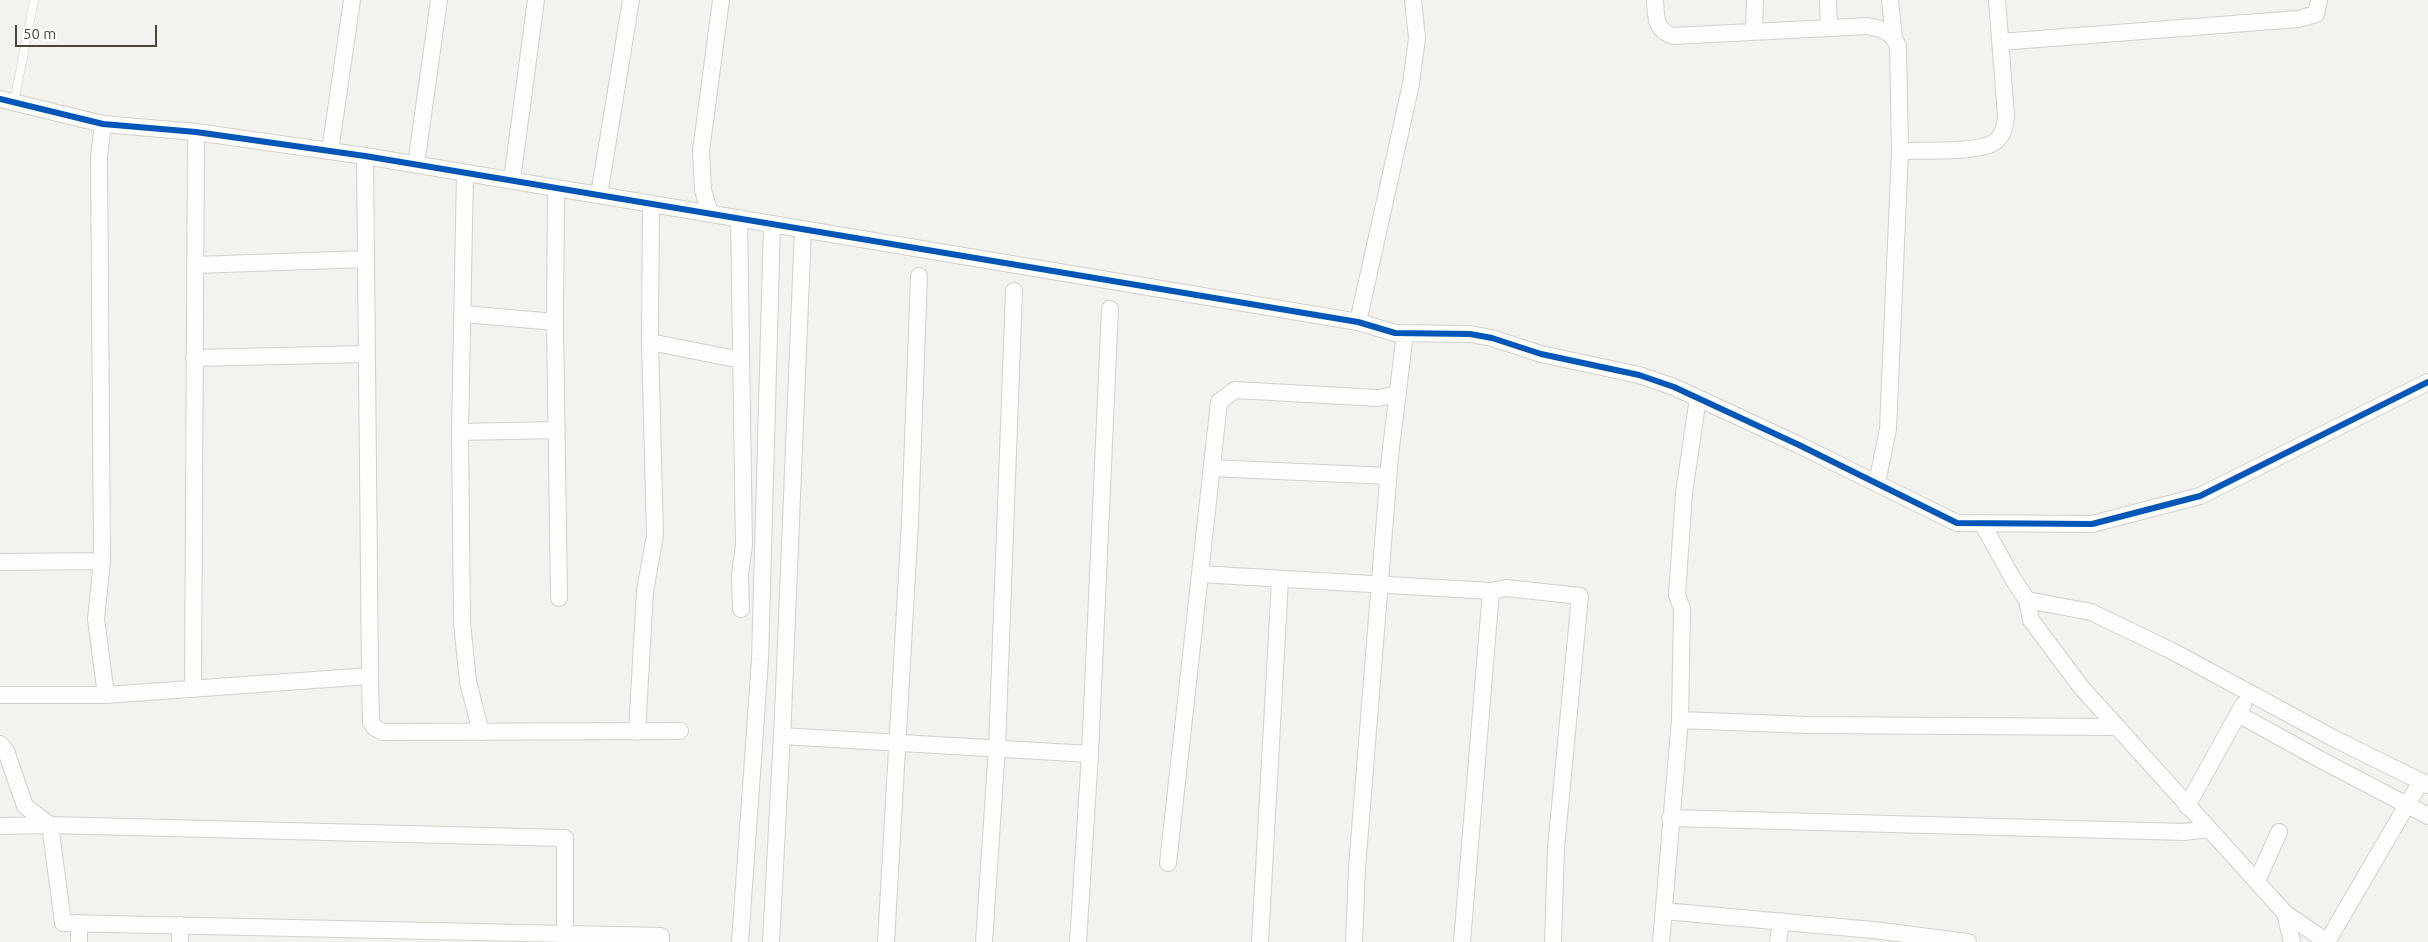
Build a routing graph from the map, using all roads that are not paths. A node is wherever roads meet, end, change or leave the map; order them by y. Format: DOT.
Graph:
graph roads {
  1 [pos="34,0"];
  2 [pos="352,0"];
  3 [pos="440,0"];
  4 [pos="536,0"];
  5 [pos="631,0"];
  6 [pos="722,0"];
  7 [pos="1413,0"];
  8 [pos="1655,0"];
  9 [pos="1755,0"];
  10 [pos="1828,0"];
  11 [pos="1890,0"];
  12 [pos="1997,0"];
  13 [pos="2319,0"];
  14 [pos="1829,28"];
  15 [pos="1754,32"];
  16 [pos="1894,38"];
  17 [pos="2000,42"];
  18 [pos="7,101"];
  19 [pos="103,124"];
  20 [pos="196,132"];
  21 [pos="330,151"];
  22 [pos="1900,151"];
  23 [pos="365,156"];
  24 [pos="416,165"];
  25 [pos="465,172"];
  26 [pos="512,180"];
  27 [pos="556,188"];
  28 [pos="599,195"];
  29 [pos="651,204"];
  30 [pos="710,214"];
  31 [pos="739,218"];
  32 [pos="772,224"];
  33 [pos="803,229"];
  34 [pos="366,259"];
  35 [pos="195,265"];
  36 [pos="919,276"];
  37 [pos="1014,291"];
  38 [pos="1110,309"];
  39 [pos="464,314"];
  40 [pos="554,322"];
  41 [pos="1358,322"];
  42 [pos="1405,333"];
  43 [pos="650,342"];
  44 [pos="367,354"];
  45 [pos="194,358"];
  46 [pos="741,360"];
  47 [pos="2428,382"];
  48 [pos="1398,394"];
  49 [pos="1698,398"];
  50 [pos="557,430"];
  51 [pos="460,432"];
  52 [pos="1212,468"];
  53 [pos="1388,476"];
  54 [pos="1877,484"];
  55 [pos="1982,523"];
  56 [pos="102,561"];
  57 [pos="0,562"];
  58 [pos="1200,574"];
  59 [pos="1280,580"];
  60 [pos="1380,584"];
  61 [pos="1491,591"];
  62 [pos="559,598"];
  63 [pos="2027,600"];
  64 [pos="741,609"];
  65 [pos="370,676"];
  66 [pos="193,689"];
  67 [pos="2249,693"];
  68 [pos="0,695"];
  69 [pos="106,695"];
  70 [pos="2238,714"];
  71 [pos="1680,720"];
  72 [pos="2116,727"];
  73 [pos="680,731"];
  74 [pos="482,732"];
  75 [pos="637,732"];
  76 [pos="782,736"];
  77 [pos="899,742"];
  78 [pos="0,744"];
  79 [pos="996,747"];
  80 [pos="1090,754"];
  81 [pos="2424,783"];
  82 [pos="2187,806"];
  83 [pos="2407,806"];
  84 [pos="2428,816"];
  85 [pos="1670,818"];
  86 [pos="50,825"];
  87 [pos="0,826"];
  88 [pos="2208,829"];
  89 [pos="2279,832"];
  90 [pos="1168,862"];
  91 [pos="2257,880"];
  92 [pos="1664,911"];
  93 [pos="2285,913"];
  94 [pos="1781,921"];
  95 [pos="80,923"];
  96 [pos="180,925"];
  97 [pos="274,935"];
  98 [pos="358,935"];
  99 [pos="453,936"];
  100 [pos="1873,936"];
  101 [pos="566,938"];
  102 [pos="79,942"];
  103 [pos="180,942"];
  104 [pos="660,942"];
  105 [pos="740,942"];
  106 [pos="771,942"];
  107 [pos="886,942"];
  108 [pos="984,942"];
  109 [pos="1078,942"];
  110 [pos="1260,942"];
  111 [pos="1354,942"];
  112 [pos="1462,942"];
  113 [pos="1553,942"];
  114 [pos="1660,942"];
  115 [pos="1778,942"];
  116 [pos="1968,942"];
  117 [pos="2292,942"];
  118 [pos="2327,942"];
  1 -- 18 [label="lane"];
  2 -- 21 [label="street"];
  3 -- 24 [label="street"];
  4 -- 26 [label="street"];
  5 -- 28 [label="street"];
  6 -- 30 [label="street"];
  7 -- 41 [label="street"];
  8 -- 15 [label="street"];
  9 -- 15 [label="street"];
  10 -- 14 [label="street"];
  11 -- 16 [label="street"];
  12 -- 17 [label="street"];
  13 -- 17 [label="street"];
  14 -- 15 [label="street"];
  14 -- 16 [label="street"];
  16 -- 22 [label="street"];
  17 -- 22 [label="street"];
  18 -- 19 [label="street"];
  19 -- 20 [label="street"];
  19 -- 56 [label="street"];
  20 -- 21 [label="street"];
  20 -- 35 [label="street"];
  21 -- 23 [label="street"];
  22 -- 54 [label="street"];
  23 -- 24 [label="street"];
  23 -- 34 [label="street"];
  24 -- 25 [label="street"];
  25 -- 26 [label="street"];
  25 -- 39 [label="street"];
  26 -- 27 [label="street"];
  27 -- 28 [label="street"];
  27 -- 40 [label="street"];
  28 -- 29 [label="street"];
  29 -- 30 [label="street"];
  29 -- 43 [label="street"];
  30 -- 31 [label="street"];
  31 -- 32 [label="street"];
  31 -- 46 [label="street"];
  32 -- 33 [label="street"];
  32 -- 105 [label="street"];
  33 -- 41 [label="street"];
  33 -- 76 [label="street"];
  34 -- 35 [label="street"];
  34 -- 44 [label="street"];
  35 -- 45 [label="street"];
  36 -- 77 [label="street"];
  37 -- 79 [label="street"];
  38 -- 80 [label="street"];
  39 -- 40 [label="street"];
  39 -- 51 [label="street"];
  40 -- 50 [label="street"];
  41 -- 42 [label="street"];
  42 -- 48 [label="street"];
  42 -- 49 [label="street"];
  43 -- 46 [label="street"];
  43 -- 75 [label="street"];
  44 -- 45 [label="street"];
  44 -- 65 [label="street"];
  45 -- 66 [label="street"];
  46 -- 64 [label="street"];
  47 -- 55 [label="street"];
  48 -- 52 [label="street"];
  48 -- 53 [label="street"];
  49 -- 54 [label="street"];
  49 -- 71 [label="street"];
  50 -- 51 [label="street"];
  50 -- 62 [label="street"];
  51 -- 74 [label="street"];
  52 -- 53 [label="street"];
  52 -- 58 [label="street"];
  53 -- 60 [label="street"];
  54 -- 55 [label="street"];
  55 -- 63 [label="street"];
  56 -- 57 [label="street"];
  56 -- 69 [label="street"];
  58 -- 59 [label="street"];
  58 -- 90 [label="street"];
  59 -- 60 [label="street"];
  59 -- 110 [label="street"];
  60 -- 61 [label="street"];
  60 -- 111 [label="street"];
  61 -- 112 [label="street"];
  61 -- 113 [label="street"];
  63 -- 67 [label="street"];
  63 -- 72 [label="street"];
  65 -- 66 [label="street"];
  65 -- 74 [label="street"];
  66 -- 69 [label="street"];
  67 -- 70 [label="street"];
  67 -- 81 [label="street"];
  68 -- 69 [label="street"];
  70 -- 82 [label="street"];
  70 -- 83 [label="street"];
  71 -- 72 [label="street"];
  71 -- 85 [label="street"];
  72 -- 82 [label="street"];
  73 -- 75 [label="street"];
  74 -- 75 [label="street"];
  76 -- 77 [label="street"];
  76 -- 106 [label="street"];
  77 -- 79 [label="street"];
  77 -- 107 [label="street"];
  78 -- 86 [label="street"];
  79 -- 80 [label="street"];
  79 -- 108 [label="street"];
  80 -- 109 [label="street"];
  81 -- 83 [label="street"];
  82 -- 88 [label="street"];
  83 -- 84 [label="street"];
  83 -- 118 [label="street"];
  85 -- 88 [label="street"];
  85 -- 92 [label="street"];
  86 -- 87 [label="street"];
  86 -- 95 [label="street"];
  86 -- 101 [label="street"];
  88 -- 91 [label="street"];
  89 -- 91 [label="street"];
  91 -- 93 [label="street"];
  92 -- 94 [label="street"];
  92 -- 114 [label="street"];
  93 -- 117 [label="street"];
  93 -- 118 [label="street"];
  94 -- 100 [label="street"];
  94 -- 115 [label="street"];
  95 -- 96 [label="street"];
  95 -- 102 [label="street"];
  96 -- 97 [label="street"];
  96 -- 103 [label="street"];
  97 -- 98 [label="street"];
  98 -- 99 [label="street"];
  99 -- 101 [label="street"];
  100 -- 116 [label="street"];
  101 -- 104 [label="street"];
}
